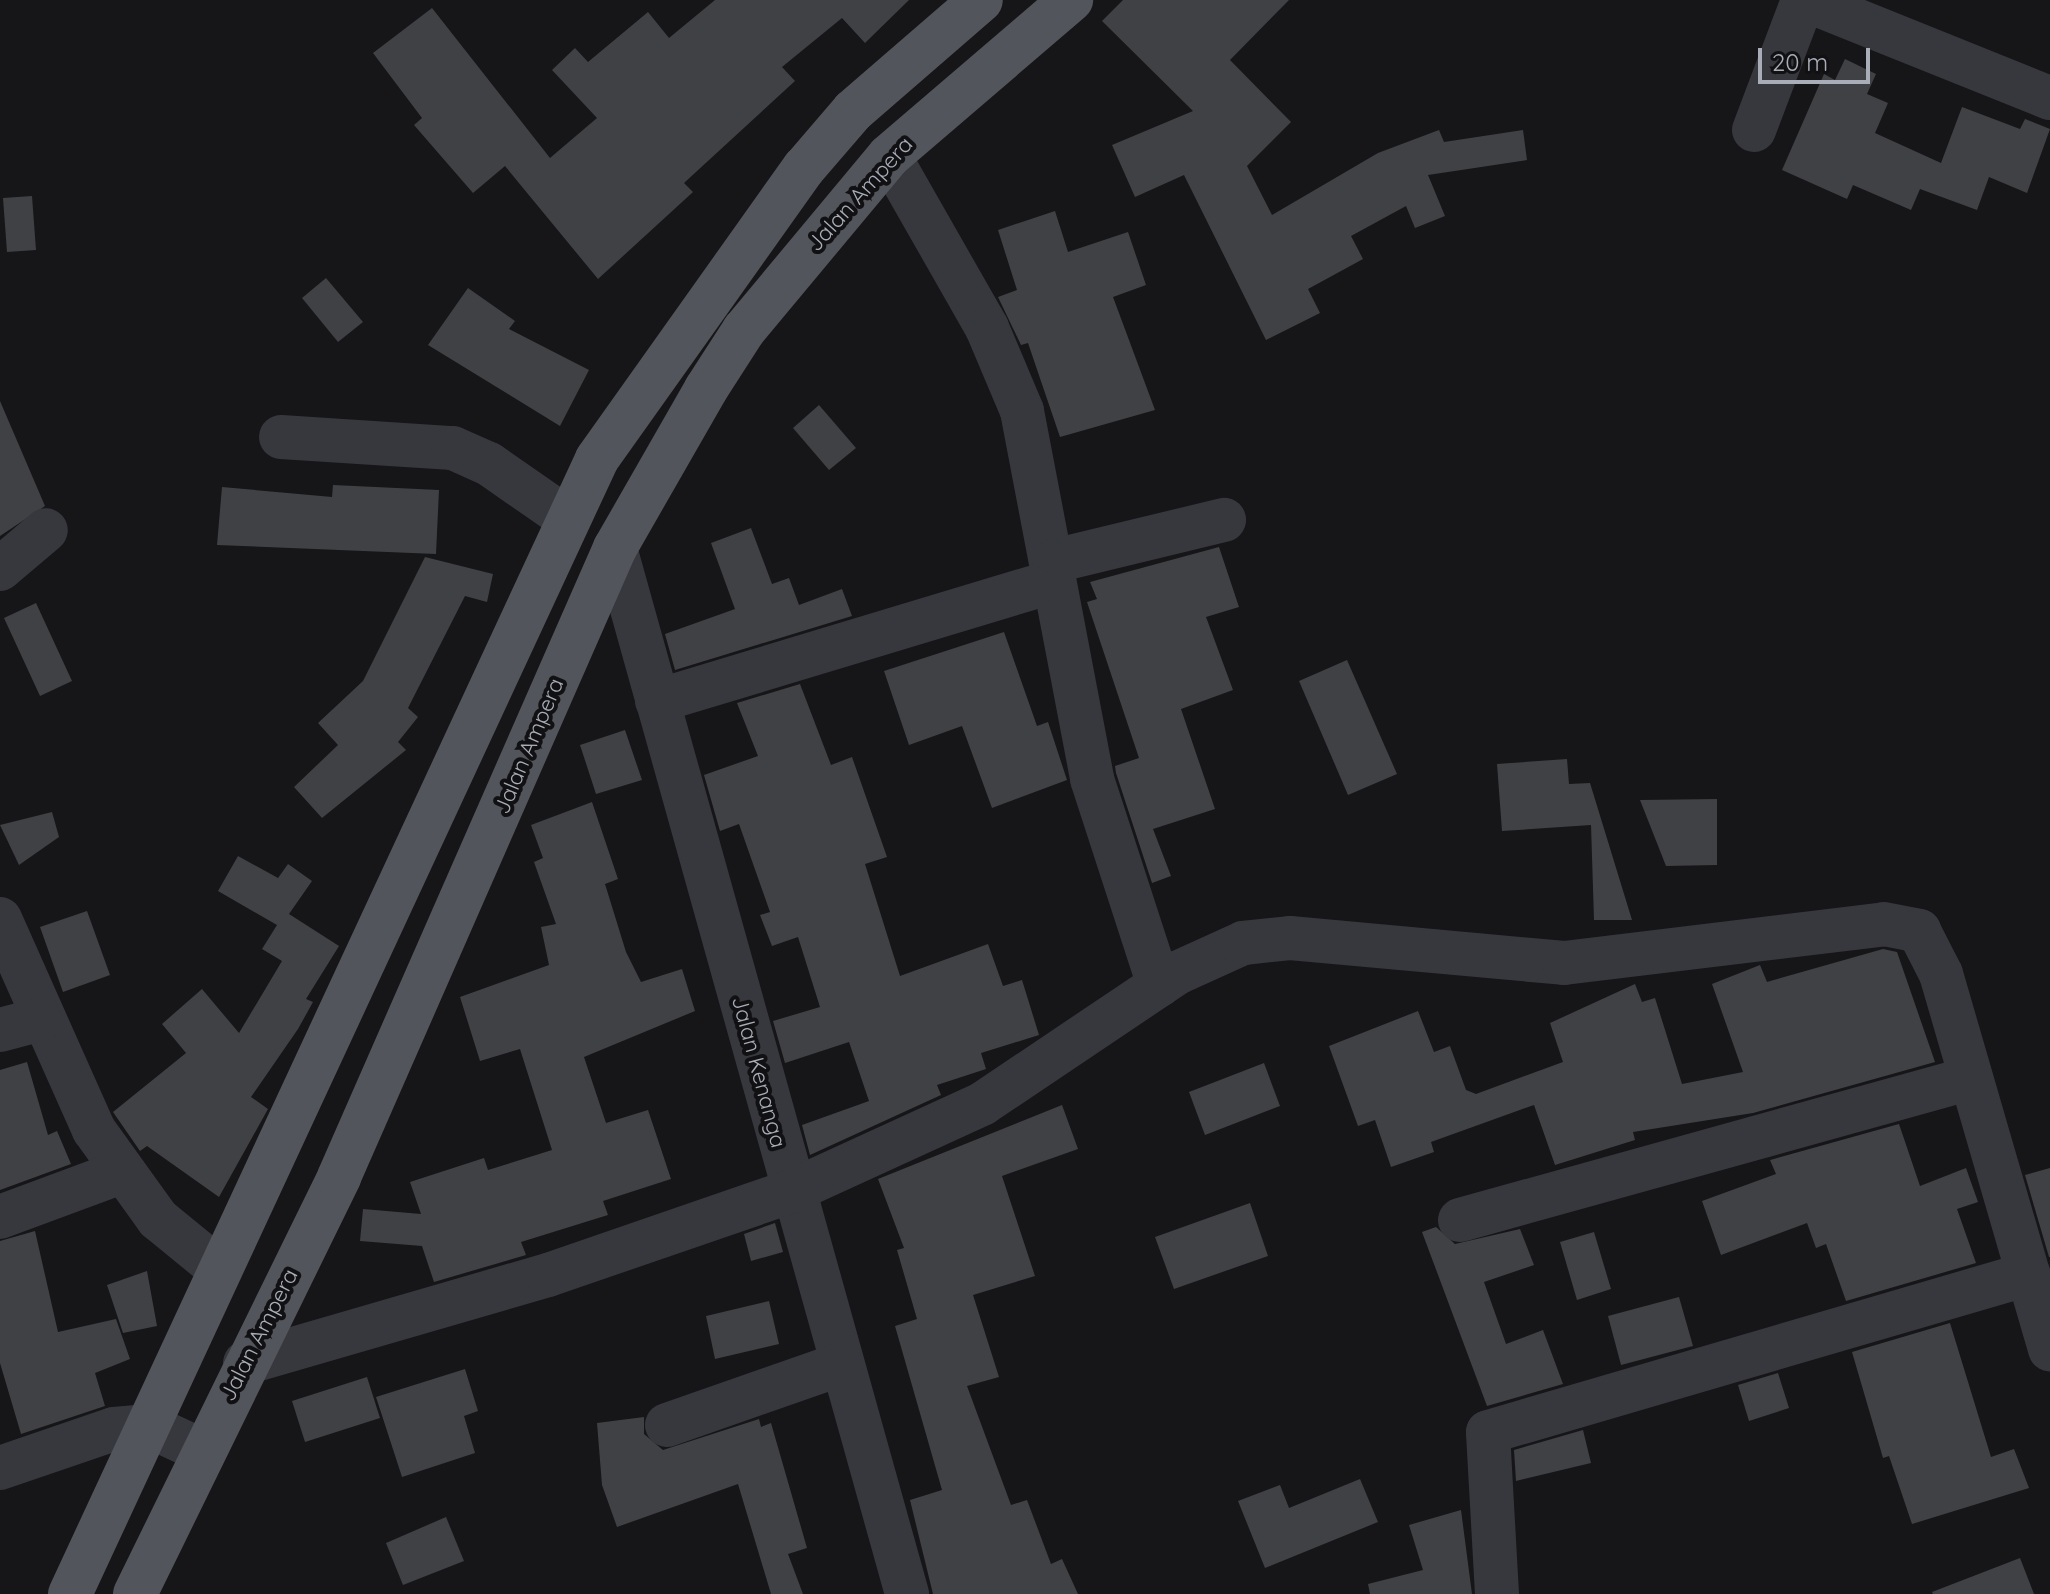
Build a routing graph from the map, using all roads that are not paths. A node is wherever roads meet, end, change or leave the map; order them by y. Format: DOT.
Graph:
graph roads {
  1 [pos="981,0"];
  2 [pos="1071,0"];
  3 [pos="1804,0"];
  4 [pos="2050,98"];
  5 [pos="1754,130"];
  6 [pos="889,156"];
  7 [pos="281,437"];
  8 [pos="568,519"];
  9 [pos="1224,520"];
  10 [pos="46,530"];
  11 [pos="615,548"];
  12 [pos="0,569"];
  13 [pos="1043,574"];
  14 [pos="657,701"];
  15 [pos="0,919"];
  16 [pos="1159,985"];
  17 [pos="20,1025"];
  18 [pos="1971,1078"];
  19 [pos="121,1172"];
  20 [pos="792,1191"];
  21 [pos="0,1217"];
  22 [pos="1460,1220"];
  23 [pos="219,1269"];
  24 [pos="2028,1274"];
  25 [pos="2050,1350"];
  26 [pos="245,1363"];
  27 [pos="841,1364"];
  28 [pos="667,1425"];
  29 [pos="149,1426"];
  30 [pos="201,1450"];
  31 [pos="0,1468"];
  32 [pos="70,1594"];
  33 [pos="135,1594"];
  34 [pos="907,1594"];
  35 [pos="1497,1594"];
  1 -- 8 [label="main road"];
  2 -- 6 [label="main road, Jalan Ampera"];
  3 -- 4 [label="street"];
  3 -- 5 [label="street"];
  6 -- 11 [label="main road, Jalan Ampera"];
  6 -- 13 [label="street"];
  7 -- 8 [label="street"];
  8 -- 23 [label="main road"];
  9 -- 13 [label="street"];
  10 -- 12 [label="street"];
  11 -- 14 [label="street, Jalan Kenanga"];
  11 -- 26 [label="main road, Jalan Ampera"];
  13 -- 14 [label="street"];
  13 -- 16 [label="street"];
  14 -- 20 [label="street, Jalan Kenanga"];
  15 -- 17 [label="street"];
  16 -- 18 [label="street"];
  16 -- 20 [label="street"];
  17 -- 19 [label="street"];
  18 -- 22 [label="street"];
  18 -- 24 [label="street"];
  19 -- 21 [label="street"];
  19 -- 23 [label="street"];
  20 -- 26 [label="street"];
  20 -- 27 [label="street, Jalan Kenanga"];
  23 -- 29 [label="main road"];
  24 -- 25 [label="street"];
  24 -- 35 [label="street"];
  26 -- 30 [label="main road, Jalan Ampera"];
  27 -- 28 [label="street"];
  27 -- 34 [label="street, Jalan Kenanga"];
  29 -- 30 [label="street"];
  29 -- 31 [label="street"];
  29 -- 32 [label="main road"];
  30 -- 33 [label="main road, Jalan Ampera"];
}
